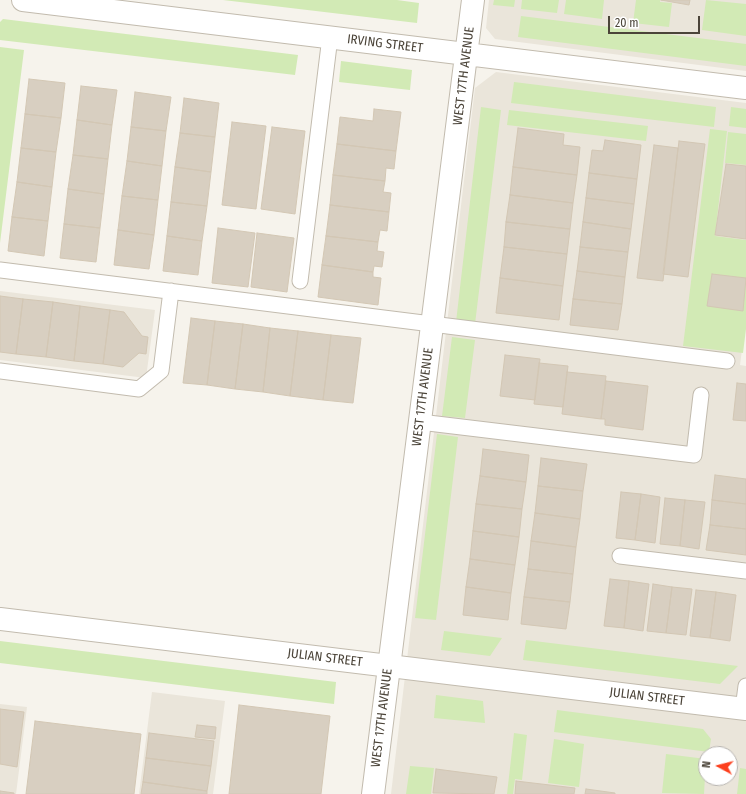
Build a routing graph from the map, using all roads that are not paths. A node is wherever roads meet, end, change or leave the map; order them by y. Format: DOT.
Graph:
graph roads {
  1 [pos="23,0"];
  2 [pos="473,0"];
  3 [pos="330,37"];
  4 [pos="467,54"];
  5 [pos="746,88"];
  6 [pos="0,270"];
  7 [pos="300,282"];
  8 [pos="172,291"];
  9 [pos="433,324"];
  10 [pos="727,361"];
  11 [pos="0,371"];
  12 [pos="701,395"];
  13 [pos="420,422"];
  14 [pos="620,556"];
  15 [pos="746,571"];
  16 [pos="0,619"];
  17 [pos="389,665"];
  18 [pos="746,686"];
  19 [pos="745,709"];
  20 [pos="373,794"];
  1 -- 3 [label="street, IRVING STREET"];
  2 -- 4 [label="street, WEST 17TH AVENUE"];
  3 -- 4 [label="street, IRVING STREET"];
  3 -- 7 [label="lane"];
  4 -- 5 [label="street, IRVING STREET"];
  4 -- 9 [label="street, WEST 17TH AVENUE"];
  6 -- 8 [label="lane"];
  8 -- 9 [label="lane"];
  8 -- 11 [label="lane"];
  9 -- 10 [label="lane"];
  9 -- 13 [label="street, WEST 17TH AVENUE"];
  12 -- 13 [label="lane"];
  13 -- 17 [label="street, WEST 17TH AVENUE"];
  14 -- 15 [label="lane"];
  16 -- 17 [label="street, JULIAN STREET"];
  17 -- 19 [label="street, JULIAN STREET"];
  17 -- 20 [label="street, WEST 17TH AVENUE"];
  18 -- 19 [label="lane"];
}
